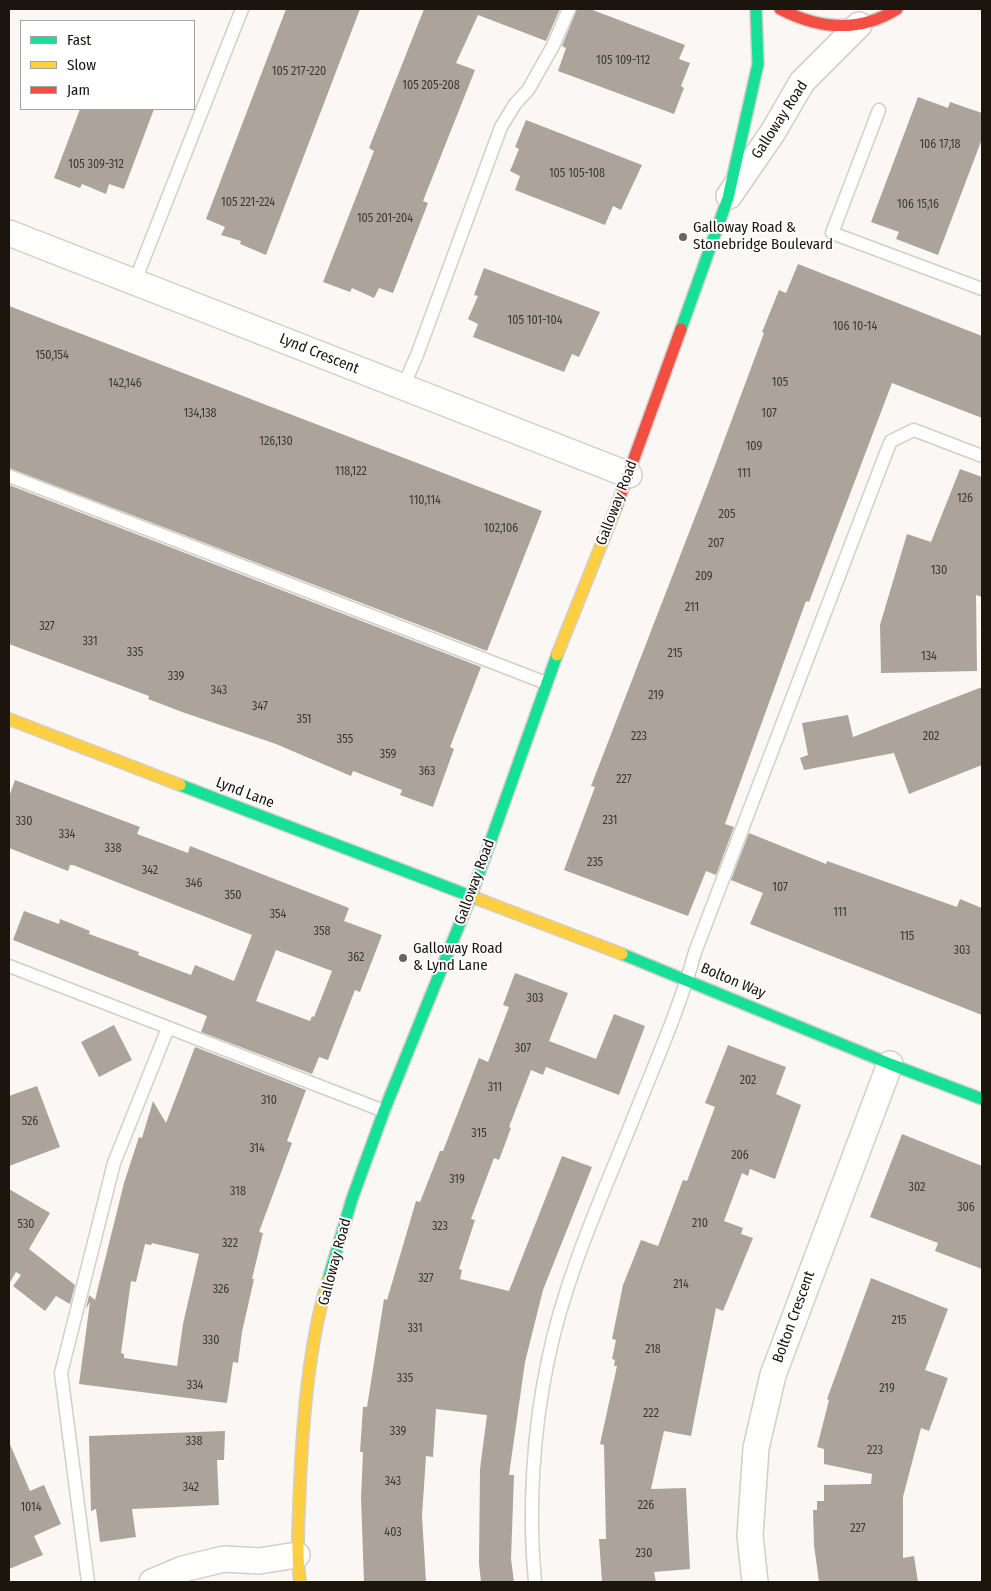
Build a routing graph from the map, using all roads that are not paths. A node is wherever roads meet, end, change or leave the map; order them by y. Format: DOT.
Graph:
graph roads {
  1 [pos="242,9"];
  2 [pos="569,9"];
  3 [pos="756,9"];
  4 [pos="780,9"];
  5 [pos="897,9"];
  6 [pos="860,25"];
  7 [pos="879,110"];
  8 [pos="728,198"];
  9 [pos="9,233"];
  10 [pos="135,281"];
  11 [pos="982,289"];
  12 [pos="403,387"];
  13 [pos="982,456"];
  14 [pos="629,475"];
  15 [pos="9,476"];
  16 [pos="546,683"];
  17 [pos="9,719"];
  18 [pos="471,896"];
  19 [pos="9,966"];
  20 [pos="688,978"];
  21 [pos="168,1028"];
  22 [pos="890,1064"];
  23 [pos="982,1099"];
  24 [pos="384,1111"];
  25 [pos="297,1555"];
  26 [pos="88,1582"];
  27 [pos="152,1582"];
  28 [pos="300,1582"];
  29 [pos="535,1582"];
  30 [pos="755,1582"];
  1 -- 10 [label="lane"];
  2 -- 12 [label="lane"];
  3 -- 8 [label="street, Galloway Road"];
  4 -- 6 [label="street"];
  5 -- 6 [label="street"];
  6 -- 8 [label="street, Galloway Road"];
  7 -- 11 [label="lane"];
  8 -- 14 [label="street, Galloway Road"];
  9 -- 10 [label="street, Lynd Crescent"];
  10 -- 12 [label="street, Lynd Crescent"];
  12 -- 14 [label="street, Lynd Crescent"];
  13 -- 20 [label="lane"];
  14 -- 16 [label="street, Galloway Road"];
  15 -- 16 [label="lane"];
  16 -- 18 [label="street, Galloway Road"];
  17 -- 18 [label="street, Lynd Lane"];
  18 -- 20 [label="street, Bolton Way"];
  18 -- 24 [label="street, Galloway Road"];
  19 -- 21 [label="lane"];
  20 -- 22 [label="street, Bolton Way"];
  20 -- 29 [label="lane"];
  21 -- 24 [label="lane"];
  21 -- 26 [label="lane"];
  22 -- 23 [label="street, Bolton Way"];
  22 -- 30 [label="street, Bolton Crescent"];
  24 -- 25 [label="street, Galloway Road"];
  25 -- 27 [label="street"];
  25 -- 28 [label="street, Galloway Road"];
}
